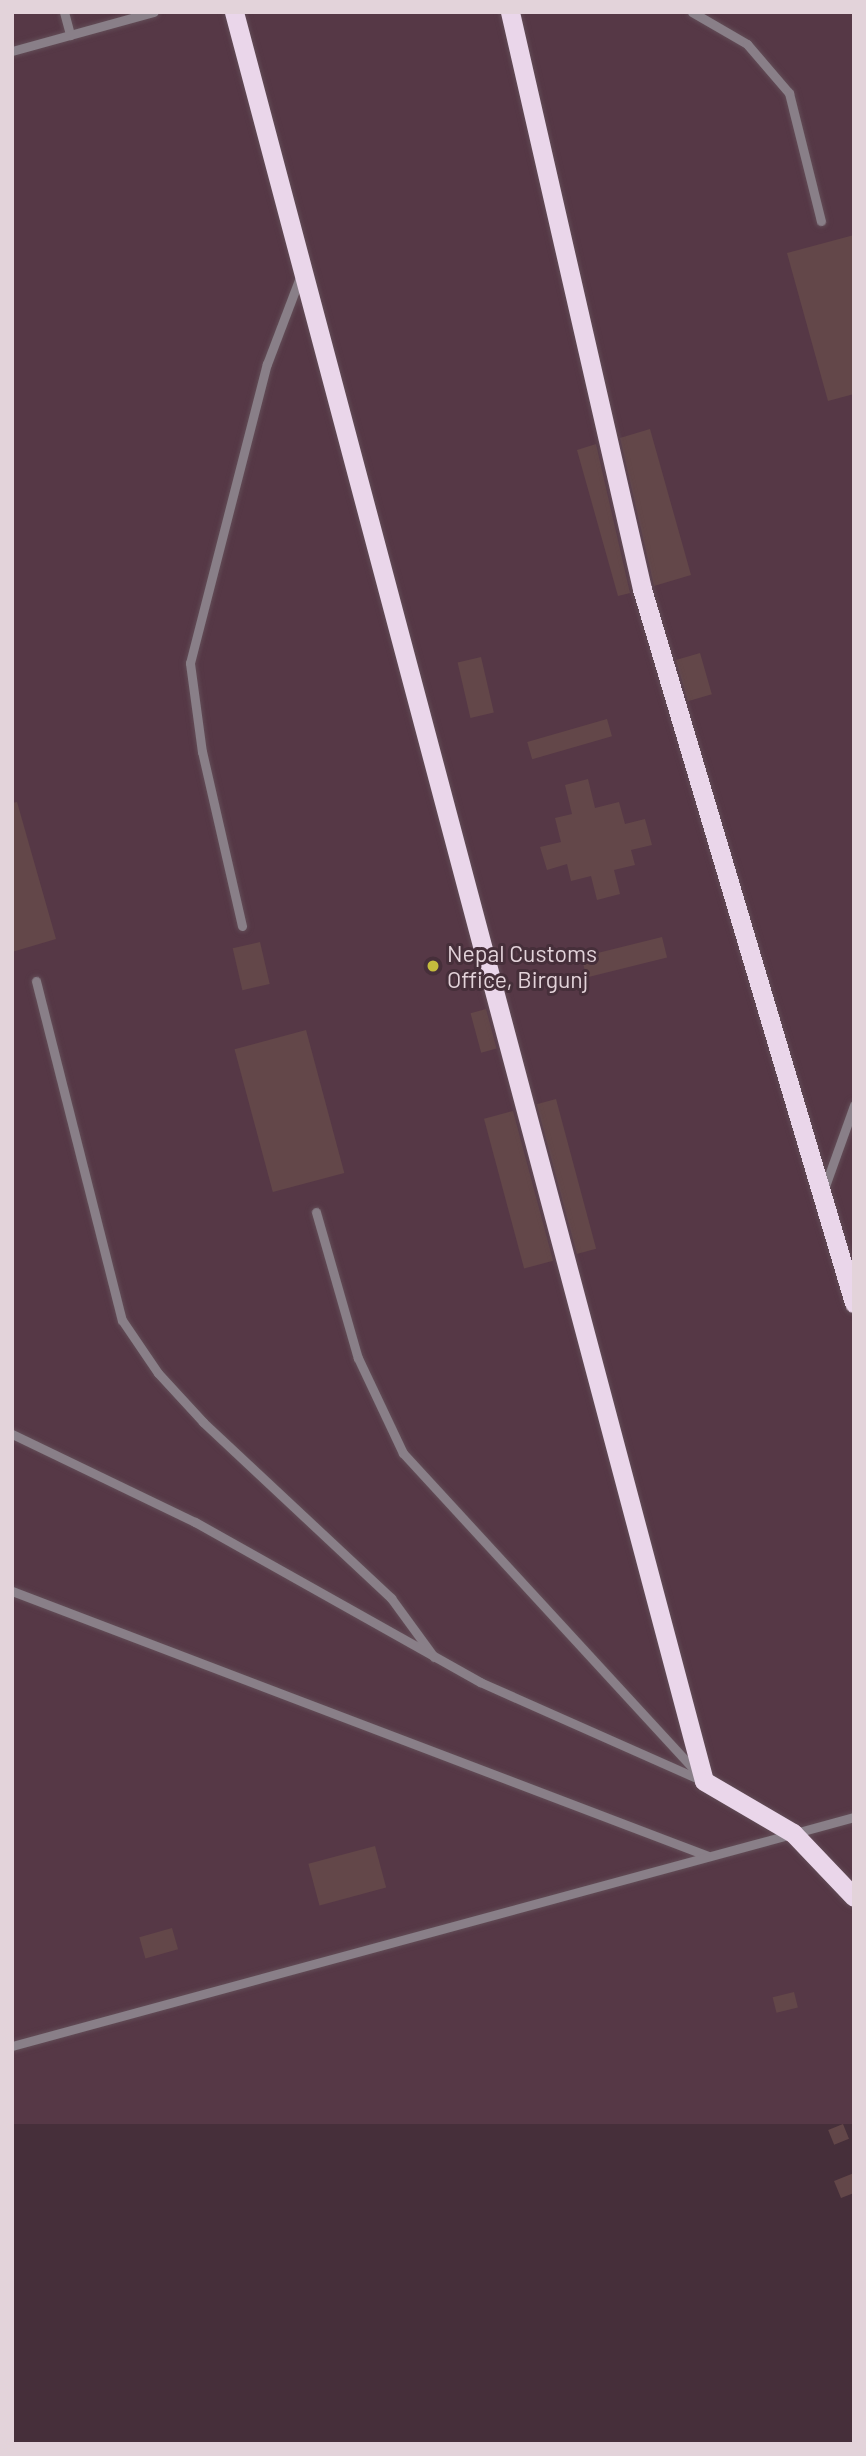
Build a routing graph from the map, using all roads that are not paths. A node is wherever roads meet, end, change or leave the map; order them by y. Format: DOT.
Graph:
graph roads {
  1 [pos="64,12"];
  2 [pos="154,12"];
  3 [pos="234,12"];
  4 [pos="510,12"];
  5 [pos="692,12"];
  6 [pos="70,35"];
  7 [pos="12,51"];
  8 [pos="821,221"];
  9 [pos="301,275"];
  10 [pos="242,926"];
  11 [pos="36,981"];
  12 [pos="854,1105"];
  13 [pos="823,1190"];
  14 [pos="316,1212"];
  15 [pos="854,1303"];
  16 [pos="12,1434"];
  17 [pos="12,1591"];
  18 [pos="434,1657"];
  19 [pos="704,1781"];
  20 [pos="854,1817"];
  21 [pos="793,1833"];
  22 [pos="708,1856"];
  23 [pos="854,1897"];
  24 [pos="12,2046"];
  1 -- 6 [label="lane"];
  2 -- 6 [label="lane"];
  3 -- 9 [label="highway"];
  4 -- 13 [label="highway"];
  5 -- 8 [label="lane"];
  6 -- 7 [label="lane"];
  9 -- 10 [label="lane"];
  9 -- 19 [label="highway"];
  11 -- 18 [label="lane"];
  12 -- 13 [label="lane"];
  13 -- 15 [label="highway"];
  14 -- 19 [label="lane"];
  16 -- 18 [label="lane"];
  17 -- 22 [label="lane"];
  18 -- 19 [label="lane"];
  19 -- 21 [label="highway"];
  20 -- 21 [label="lane"];
  21 -- 22 [label="lane"];
  21 -- 23 [label="highway"];
  22 -- 24 [label="lane"];
}
